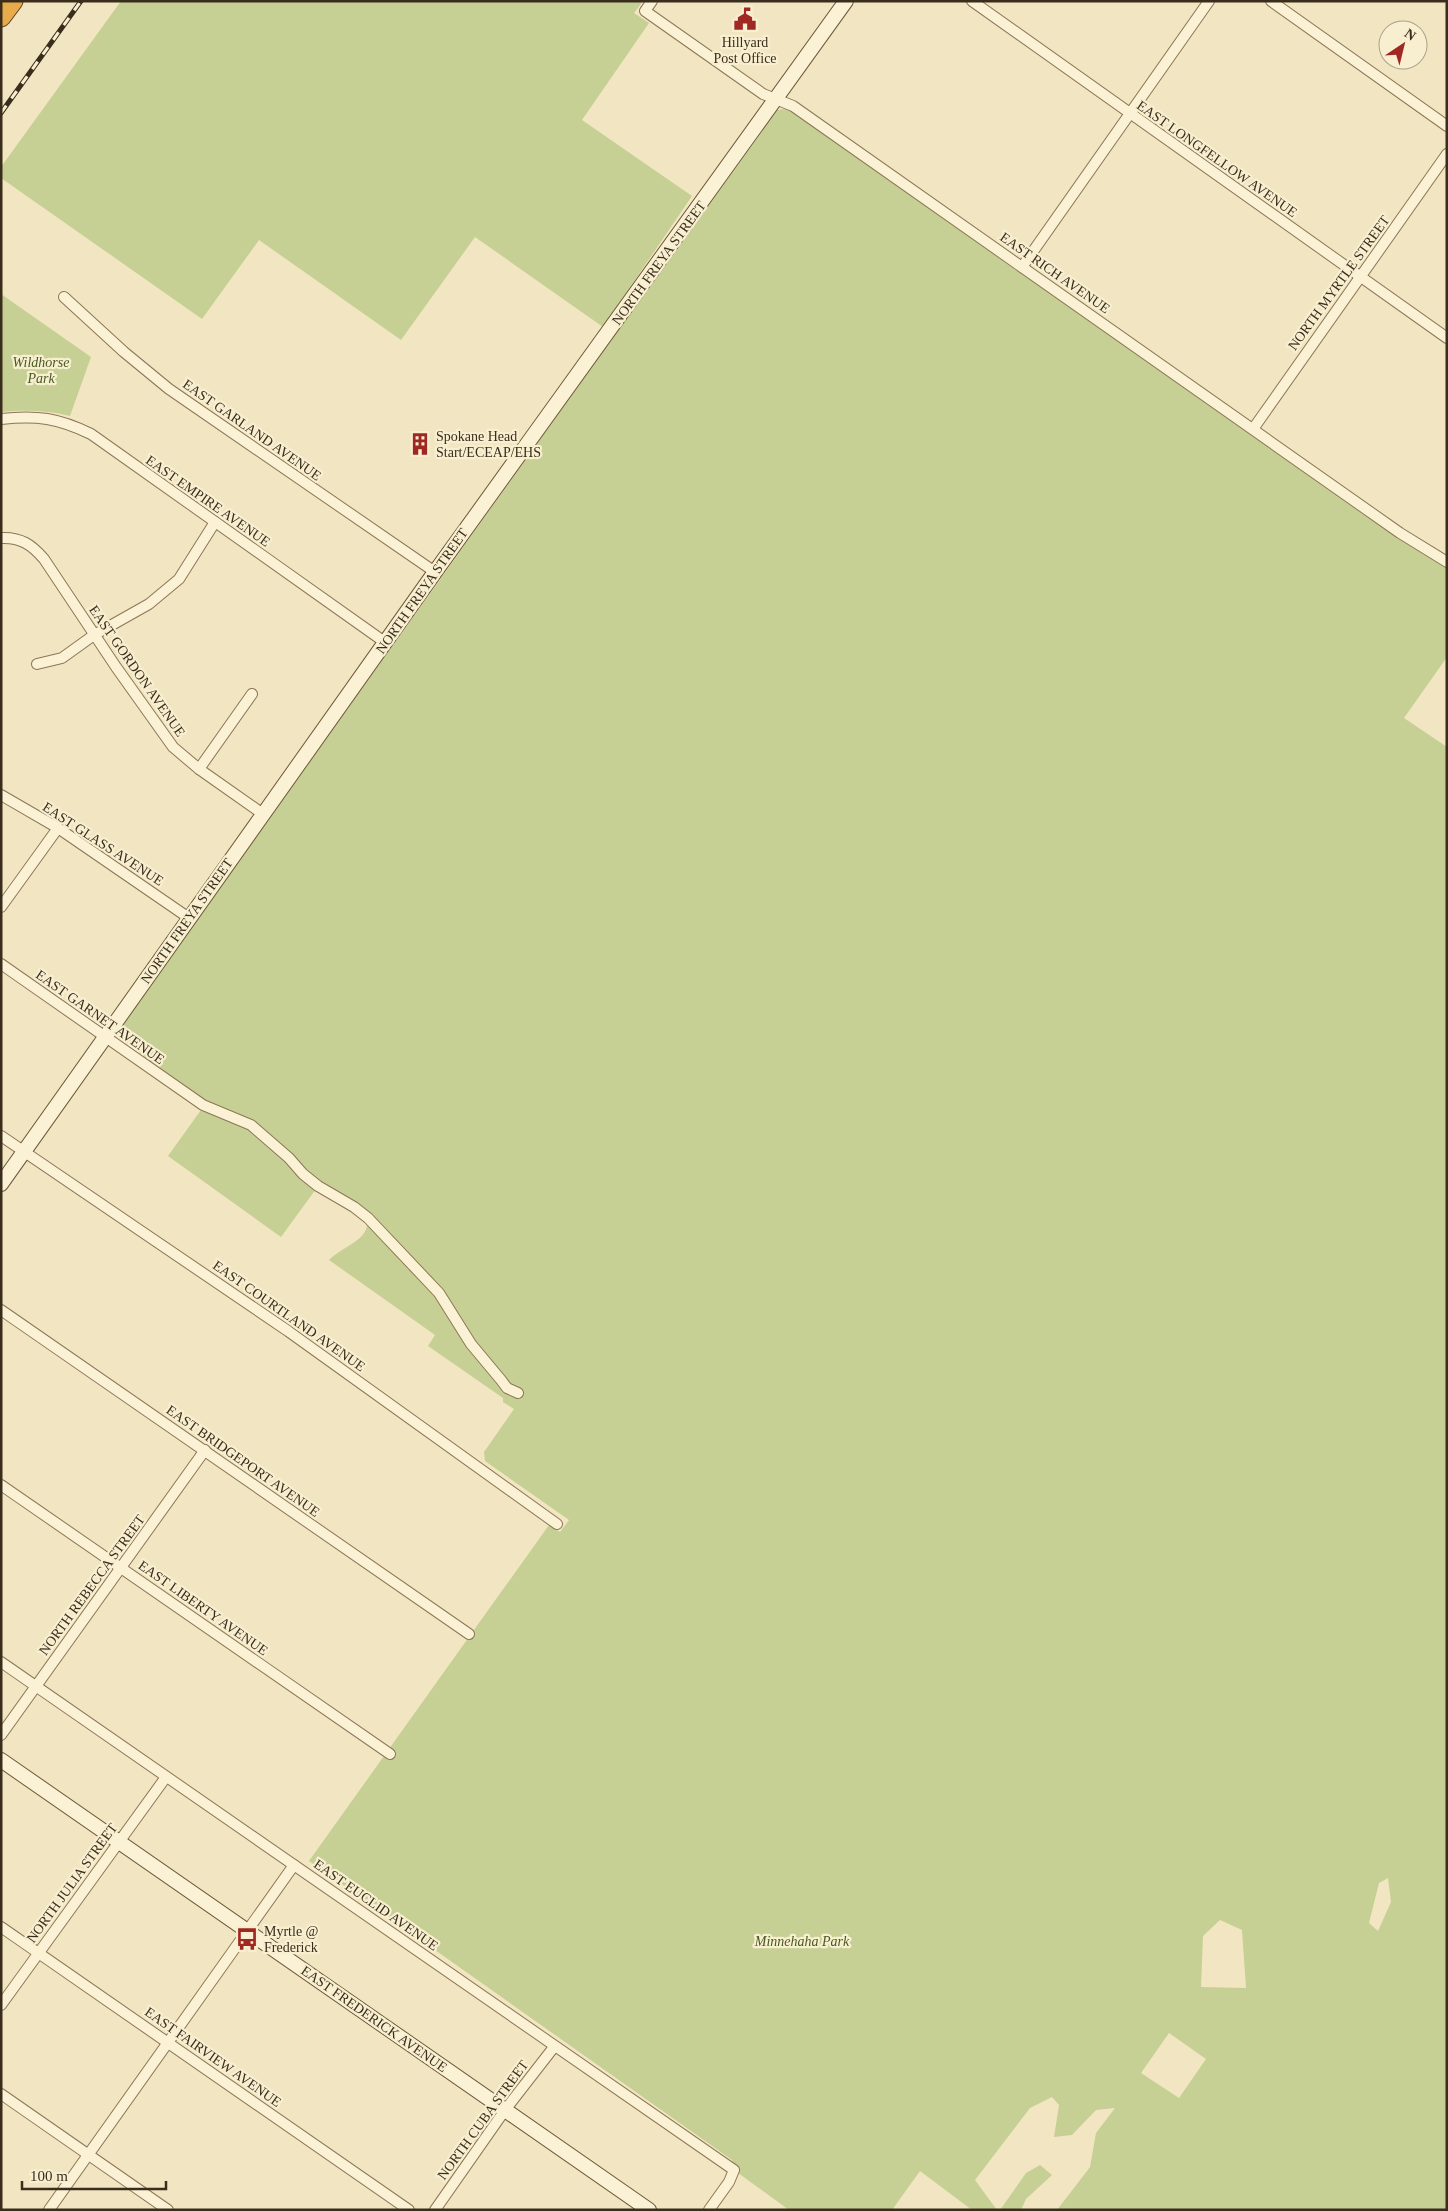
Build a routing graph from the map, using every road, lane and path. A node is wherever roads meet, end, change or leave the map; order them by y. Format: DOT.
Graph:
graph roads {
  1 [pos="13,1"];
  2 [pos="652,1"];
  3 [pos="846,1"];
  4 [pos="972,1"];
  5 [pos="1209,1"];
  6 [pos="1271,1"];
  7 [pos="1,17"];
  8 [pos="776,98"];
  9 [pos="1130,113"];
  10 [pos="1447,126"];
  11 [pos="1447,154"];
  12 [pos="1022,267"];
  13 [pos="1360,277"];
  14 [pos="64,297"];
  15 [pos="1447,338"];
  16 [pos="1,419"];
  17 [pos="1253,429"];
  18 [pos="215,522"];
  19 [pos="1,538"];
  20 [pos="1447,562"];
  21 [pos="435,572"];
  22 [pos="94,635"];
  23 [pos="386,643"];
  24 [pos="37,664"];
  25 [pos="252,694"];
  26 [pos="199,769"];
  27 [pos="1,795"];
  28 [pos="263,814"];
  29 [pos="58,828"];
  30 [pos="1,907"];
  31 [pos="189,918"];
  32 [pos="1,964"];
  33 [pos="104,1038"];
  34 [pos="1,1136"];
  35 [pos="24,1152"];
  36 [pos="1,1184"];
  37 [pos="1,1310"];
  38 [pos="518,1393"];
  39 [pos="205,1450"];
  40 [pos="1,1485"];
  41 [pos="558,1524"];
  42 [pos="121,1568"];
  43 [pos="469,1634"];
  44 [pos="1,1662"];
  45 [pos="37,1687"];
  46 [pos="1,1735"];
  47 [pos="390,1754"];
  48 [pos="1,1760"];
  49 [pos="166,1777"];
  50 [pos="118,1841"];
  51 [pos="294,1865"];
  52 [pos="1,1927"];
  53 [pos="248,1931"];
  54 [pos="38,1953"];
  55 [pos="1,2005"];
  56 [pos="168,2043"];
  57 [pos="554,2046"];
  58 [pos="1,2094"];
  59 [pos="505,2110"];
  60 [pos="89,2155"];
  61 [pos="49,2210"];
  62 [pos="168,2210"];
  63 [pos="409,2210"];
  64 [pos="436,2210"];
  65 [pos="649,2210"];
  66 [pos="709,2210"];
  1 -- 7 [label="highway"];
  2 -- 8 [label="street, EAST RICH AVENUE"];
  3 -- 8 [label="street, NORTH FREYA STREET"];
  4 -- 9 [label="street, EAST LONGFELLOW AVENUE"];
  5 -- 9 [label="street"];
  6 -- 10 [label="street"];
  8 -- 12 [label="street, EAST RICH AVENUE"];
  8 -- 21 [label="street, NORTH FREYA STREET"];
  9 -- 12 [label="street"];
  9 -- 13 [label="street, EAST LONGFELLOW AVENUE"];
  11 -- 13 [label="street, NORTH MYRTLE STREET"];
  12 -- 17 [label="street, EAST RICH AVENUE"];
  13 -- 15 [label="street, EAST LONGFELLOW AVENUE"];
  13 -- 17 [label="street, NORTH MYRTLE STREET"];
  14 -- 21 [label="street, EAST GARLAND AVENUE"];
  16 -- 18 [label="street, EAST EMPIRE AVENUE"];
  17 -- 20 [label="street, EAST RICH AVENUE"];
  18 -- 22 [label="street"];
  18 -- 23 [label="street, EAST EMPIRE AVENUE"];
  19 -- 22 [label="street, EAST GORDON AVENUE"];
  21 -- 23 [label="street, NORTH FREYA STREET"];
  22 -- 24 [label="street"];
  22 -- 26 [label="street, EAST GORDON AVENUE"];
  23 -- 28 [label="street, NORTH FREYA STREET"];
  25 -- 26 [label="street"];
  26 -- 28 [label="street, EAST GORDON AVENUE"];
  27 -- 29 [label="street, EAST GLASS AVENUE"];
  28 -- 31 [label="street, NORTH FREYA STREET"];
  29 -- 30 [label="street"];
  29 -- 31 [label="street, EAST GLASS AVENUE"];
  31 -- 33 [label="street, NORTH FREYA STREET"];
  32 -- 33 [label="street, EAST GARNET AVENUE"];
  33 -- 35 [label="street, NORTH FREYA STREET"];
  33 -- 38 [label="street, EAST GARNET AVENUE"];
  34 -- 35 [label="street, EAST COURTLAND AVENUE"];
  35 -- 36 [label="street, NORTH FREYA STREET"];
  35 -- 41 [label="street, EAST COURTLAND AVENUE"];
  37 -- 39 [label="street, EAST BRIDGEPORT AVENUE"];
  39 -- 42 [label="street, NORTH REBECCA STREET"];
  39 -- 43 [label="street, EAST BRIDGEPORT AVENUE"];
  40 -- 42 [label="street, EAST LIBERTY AVENUE"];
  42 -- 45 [label="street, NORTH REBECCA STREET"];
  42 -- 47 [label="street, EAST LIBERTY AVENUE"];
  44 -- 45 [label="street, EAST EUCLID AVENUE"];
  45 -- 46 [label="street, NORTH REBECCA STREET"];
  45 -- 49 [label="street, EAST EUCLID AVENUE"];
  48 -- 50 [label="street, EAST FREDERICK AVENUE"];
  49 -- 50 [label="street, NORTH JULIA STREET"];
  49 -- 51 [label="street, EAST EUCLID AVENUE"];
  50 -- 53 [label="street, EAST FREDERICK AVENUE"];
  50 -- 54 [label="street, NORTH JULIA STREET"];
  51 -- 53 [label="street"];
  51 -- 57 [label="street, EAST EUCLID AVENUE"];
  52 -- 54 [label="street, EAST FAIRVIEW AVENUE"];
  53 -- 56 [label="street"];
  53 -- 59 [label="street, EAST FREDERICK AVENUE"];
  54 -- 55 [label="street, NORTH JULIA STREET"];
  54 -- 56 [label="street, EAST FAIRVIEW AVENUE"];
  56 -- 60 [label="street"];
  56 -- 63 [label="street, EAST FAIRVIEW AVENUE"];
  57 -- 59 [label="street, NORTH CUBA STREET"];
  57 -- 66 [label="street, EAST EUCLID AVENUE"];
  58 -- 60 [label="street"];
  59 -- 64 [label="street, NORTH CUBA STREET"];
  59 -- 65 [label="street, EAST FREDERICK AVENUE"];
  60 -- 61 [label="street"];
  60 -- 62 [label="street"];
}
